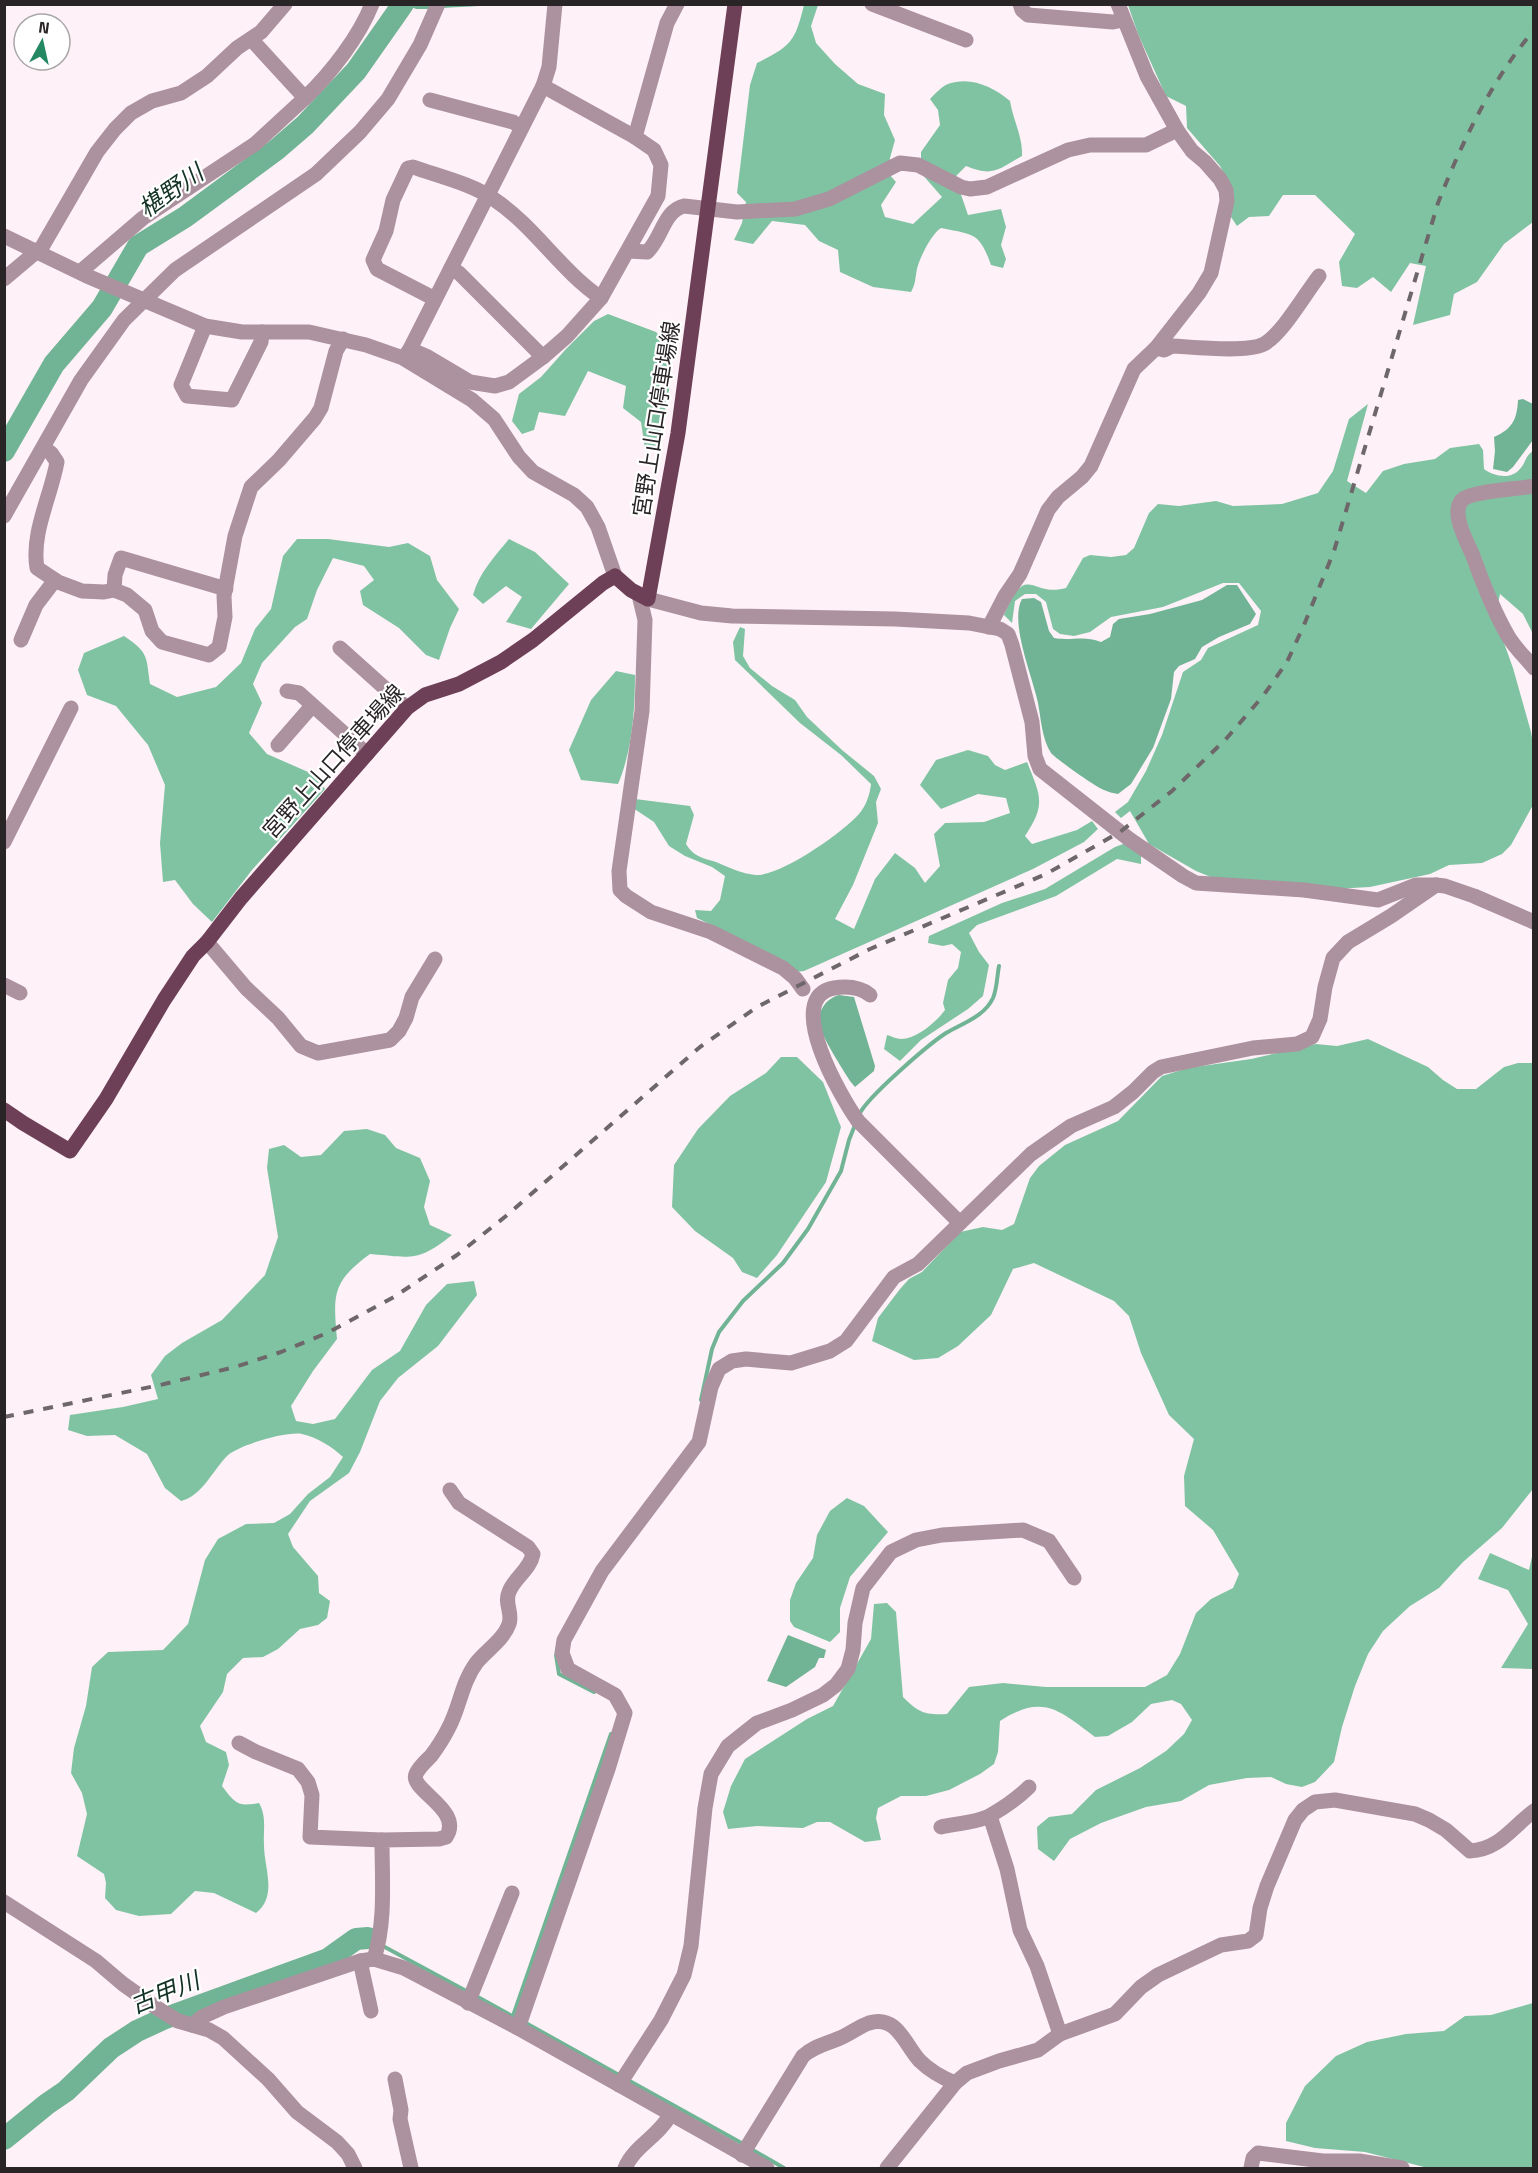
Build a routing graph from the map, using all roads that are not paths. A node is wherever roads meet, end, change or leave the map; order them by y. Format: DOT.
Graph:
graph roads {
  1 [pos="285,4"];
  2 [pos="372,4"];
  3 [pos="438,4"];
  4 [pos="555,4"];
  5 [pos="677,4"];
  6 [pos="735,4"];
  7 [pos="872,4"];
  8 [pos="1020,4"];
  9 [pos="1118,4"];
  10 [pos="1123,20"];
  11 [pos="251,39"];
  12 [pos="966,40"];
  13 [pos="543,86"];
  14 [pos="305,98"];
  15 [pos="430,100"];
  16 [pos="521,127"];
  17 [pos="1176,130"];
  18 [pos="635,137"];
  19 [pos="488,196"];
  20 [pos="709,209"];
  21 [pos="4,236"];
  22 [pos="628,251"];
  23 [pos="35,252"];
  24 [pos="451,268"];
  25 [pos="83,274"];
  26 [pos="1319,276"];
  27 [pos="4,279"];
  28 [pos="601,298"];
  29 [pos="143,299"];
  30 [pos="435,299"];
  31 [pos="205,326"];
  32 [pos="262,332"];
  33 [pos="343,339"];
  34 [pos="1156,348"];
  35 [pos="407,354"];
  36 [pos="543,357"];
  37 [pos="44,448"];
  38 [pos="1533,486"];
  39 [pos="4,516"];
  40 [pos="615,576"];
  41 [pos="55,580"];
  42 [pos="226,589"];
  43 [pos="114,590"];
  44 [pos="644,597"];
  45 [pos="989,627"];
  46 [pos="21,640"];
  47 [pos="340,648"];
  48 [pos="1533,668"];
  49 [pos="287,691"];
  50 [pos="312,706"];
  51 [pos="71,708"];
  52 [pos="407,708"];
  53 [pos="278,745"];
  54 [pos="367,754"];
  55 [pos="4,842"];
  56 [pos="1436,885"];
  57 [pos="1533,922"];
  58 [pos="207,942"];
  59 [pos="435,959"];
  60 [pos="4,985"];
  61 [pos="803,989"];
  62 [pos="825,991"];
  63 [pos="20,993"];
  64 [pos="870,995"];
  65 [pos="813,1007"];
  66 [pos="4,1110"];
  67 [pos="959,1222"];
  68 [pos="450,1490"];
  69 [pos="1074,1578"];
  70 [pos="239,1743"];
  71 [pos="1029,1787"];
  72 [pos="1533,1811"];
  73 [pos="990,1816"];
  74 [pos="940,1827"];
  75 [pos="382,1840"];
  76 [pos="512,1893"];
  77 [pos="4,1902"];
  78 [pos="367,1960"];
  79 [pos="468,2003"];
  80 [pos="371,2011"];
  81 [pos="192,2025"];
  82 [pos="518,2028"];
  83 [pos="1060,2034"];
  84 [pos="394,2079"];
  85 [pos="955,2083"];
  86 [pos="619,2085"];
  87 [pos="670,2115"];
  88 [pos="742,2156"];
  89 [pos="355,2169"];
  90 [pos="411,2169"];
  91 [pos="625,2169"];
  92 [pos="766,2169"];
  93 [pos="887,2169"];
  94 [pos="1251,2169"];
  95 [pos="1402,2169"];
  1 -- 11 [label="street"];
  2 -- 14 [label="street"];
  3 -- 29 [label="street"];
  4 -- 13 [label="street"];
  5 -- 18 [label="street"];
  6 -- 20 [label="main road, 宮野上山口停車場線"];
  7 -- 12 [label="street"];
  8 -- 10 [label="street"];
  9 -- 10 [label="street"];
  10 -- 17 [label="street"];
  11 -- 14 [label="street"];
  11 -- 23 [label="street"];
  13 -- 16 [label="street"];
  13 -- 18 [label="street"];
  14 -- 25 [label="street"];
  15 -- 16 [label="street"];
  16 -- 19 [label="street"];
  17 -- 20 [label="street"];
  17 -- 34 [label="street"];
  18 -- 22 [label="street"];
  19 -- 24 [label="street"];
  19 -- 28 [label="street"];
  19 -- 30 [label="street"];
  20 -- 22 [label="street"];
  20 -- 44 [label="main road, 宮野上山口停車場線"];
  21 -- 23 [label="street"];
  22 -- 28 [label="street"];
  23 -- 25 [label="street"];
  23 -- 27 [label="street"];
  24 -- 30 [label="street"];
  24 -- 36 [label="street"];
  25 -- 29 [label="street"];
  26 -- 34 [label="street"];
  28 -- 36 [label="street"];
  29 -- 31 [label="street"];
  29 -- 37 [label="street"];
  30 -- 35 [label="street"];
  31 -- 32 [label="street"];
  31 -- 32 [label="street"];
  32 -- 33 [label="street"];
  33 -- 35 [label="street"];
  33 -- 42 [label="street"];
  34 -- 45 [label="street"];
  35 -- 36 [label="street"];
  35 -- 40 [label="street"];
  37 -- 39 [label="street"];
  37 -- 41 [label="street"];
  38 -- 48 [label="street"];
  40 -- 44 [label="main road"];
  40 -- 52 [label="main road, 宮野上山口停車場線"];
  41 -- 43 [label="street"];
  41 -- 46 [label="street"];
  42 -- 43 [label="street"];
  42 -- 43 [label="street"];
  44 -- 45 [label="street"];
  44 -- 61 [label="street"];
  45 -- 56 [label="street"];
  47 -- 52 [label="street"];
  49 -- 50 [label="street"];
  50 -- 53 [label="street"];
  50 -- 54 [label="street"];
  51 -- 55 [label="street"];
  52 -- 54 [label="main road, 宮野上山口停車場線"];
  54 -- 58 [label="main road, 宮野上山口停車場線"];
  56 -- 57 [label="street"];
  56 -- 67 [label="street"];
  58 -- 59 [label="street"];
  58 -- 66 [label="main road, 宮野上山口停車場線"];
  60 -- 63 [label="street"];
  61 -- 62 [label="street"];
  61 -- 65 [label="street"];
  62 -- 64 [label="street"];
  62 -- 65 [label="street"];
  65 -- 67 [label="street"];
  67 -- 82 [label="street"];
  68 -- 75 [label="street"];
  69 -- 86 [label="street"];
  70 -- 75 [label="street"];
  71 -- 73 [label="street"];
  72 -- 83 [label="street"];
  73 -- 74 [label="street"];
  73 -- 83 [label="street"];
  75 -- 78 [label="street"];
  76 -- 79 [label="street"];
  77 -- 81 [label="street"];
  78 -- 79 [label="street"];
  78 -- 80 [label="street"];
  78 -- 81 [label="street"];
  79 -- 82 [label="street"];
  81 -- 89 [label="street"];
  82 -- 86 [label="street"];
  83 -- 85 [label="street"];
  84 -- 90 [label="street"];
  85 -- 88 [label="street"];
  85 -- 93 [label="street"];
  86 -- 87 [label="street"];
  87 -- 88 [label="street"];
  87 -- 91 [label="street"];
  88 -- 92 [label="street"];
  94 -- 95 [label="street"];
}
